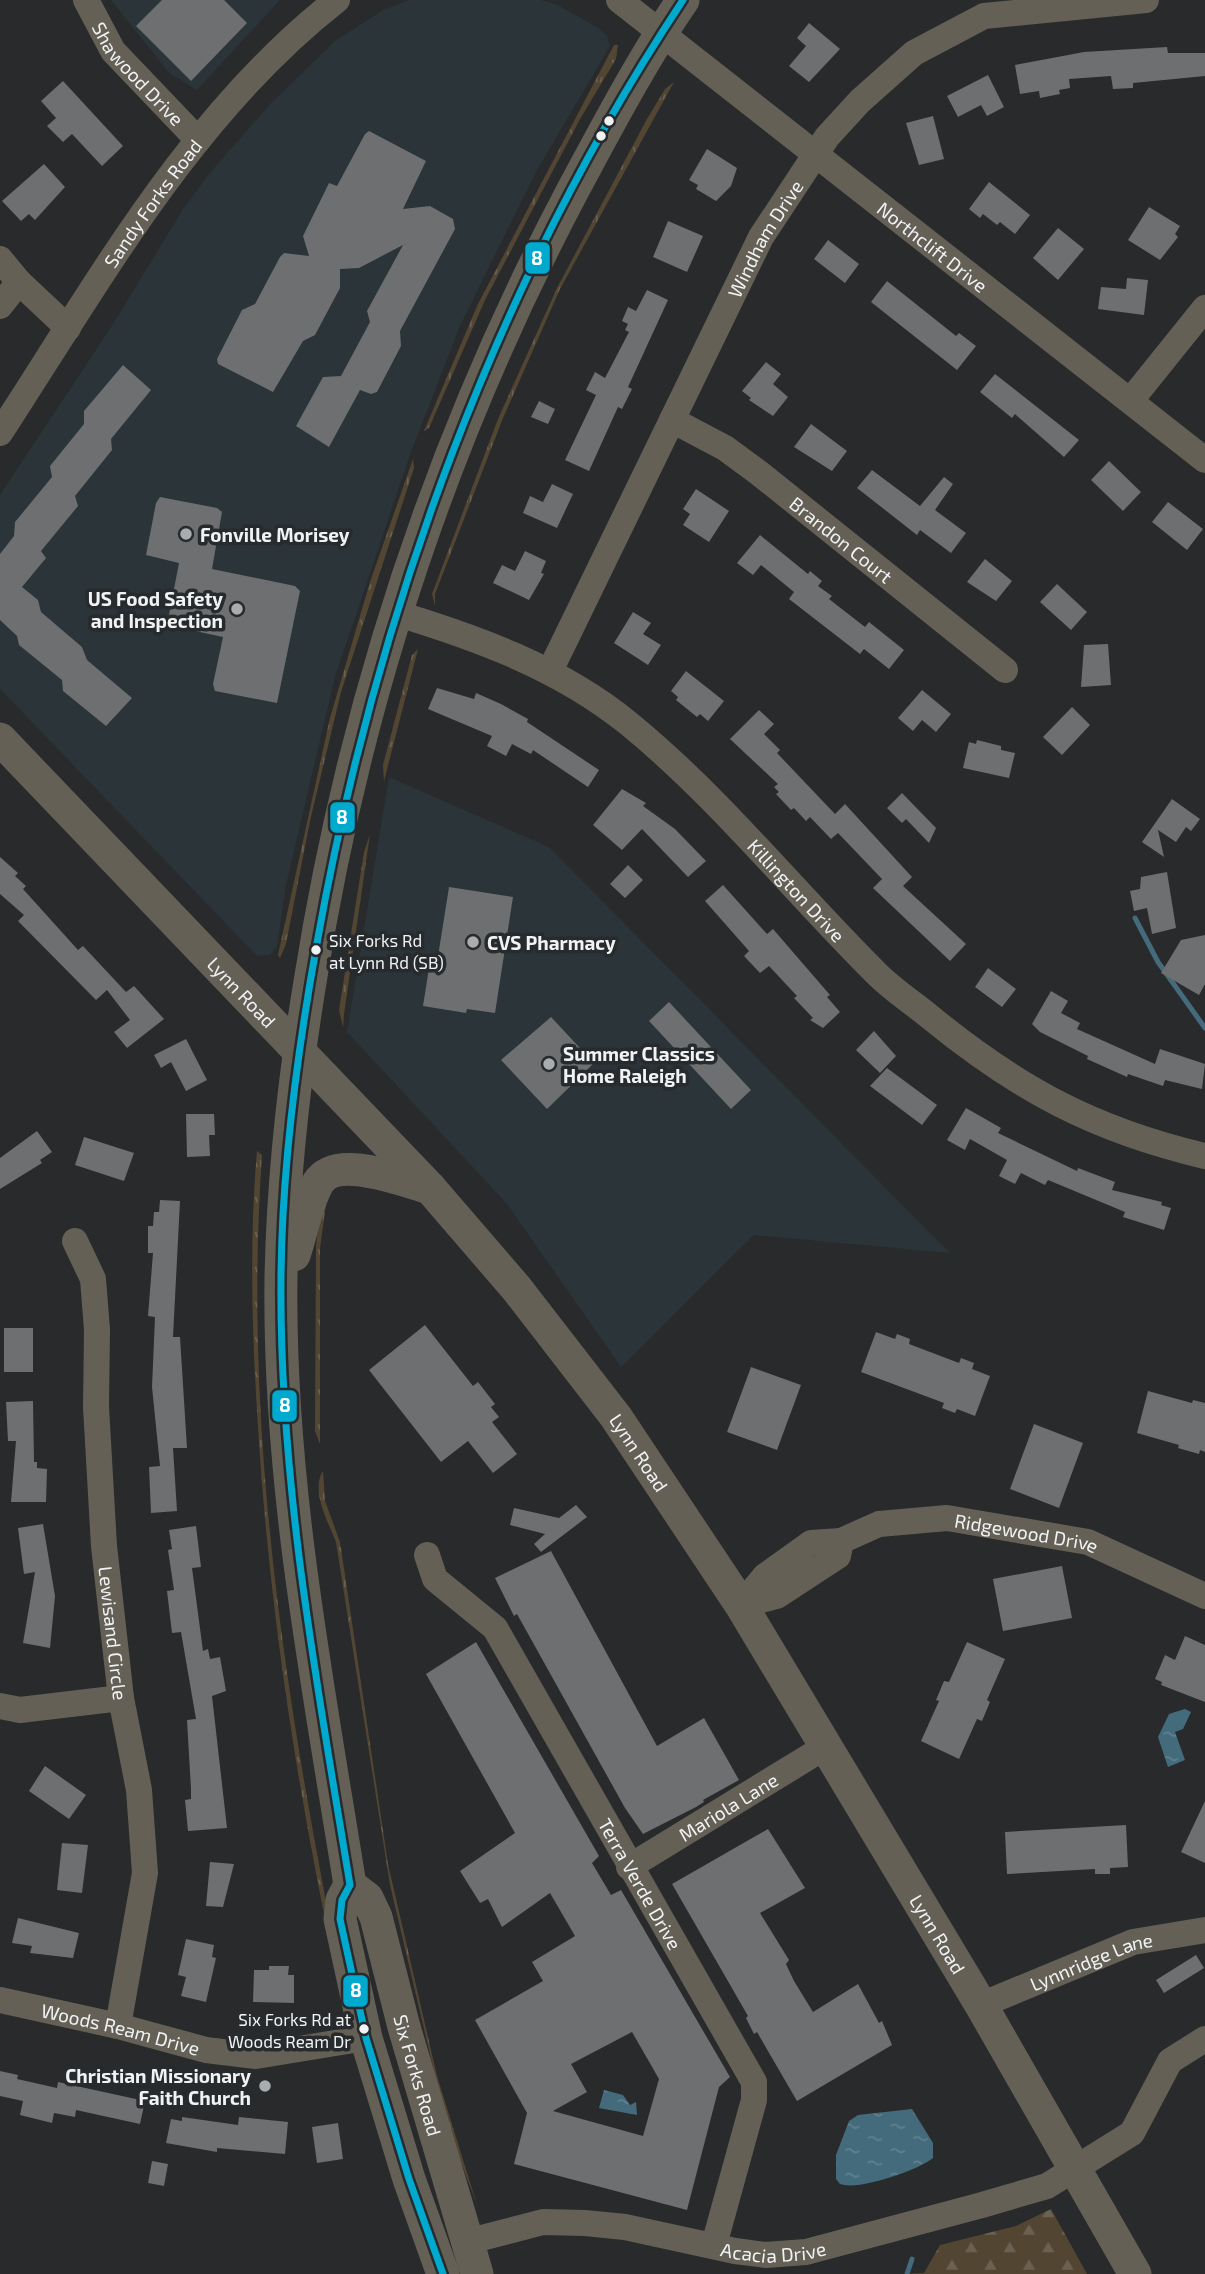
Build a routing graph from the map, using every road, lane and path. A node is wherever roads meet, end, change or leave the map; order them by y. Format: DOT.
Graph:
graph roads {
  1 [pos="86,0"];
  2 [pos="337,0"];
  3 [pos="619,0"];
  4 [pos="683,0"];
  5 [pos="1146,0"];
  6 [pos="982,8"];
  7 [pos="661,33"];
  8 [pos="198,140"];
  9 [pos="816,152"];
  10 [pos="0,259"];
  11 [pos="19,282"];
  12 [pos="0,306"];
  13 [pos="1205,308"];
  14 [pos="68,328"];
  15 [pos="1131,400"];
  16 [pos="672,420"];
  17 [pos="0,433"];
  18 [pos="1205,460"];
  19 [pos="395,613"];
  20 [pos="1005,670"];
  21 [pos="550,671"];
  22 [pos="0,739"];
  23 [pos="298,1049"];
  24 [pos="1205,1156"];
  25 [pos="430,1188"];
  26 [pos="75,1241"];
  27 [pos="281,1279"];
  28 [pos="427,1555"];
  29 [pos="1205,1596"];
  30 [pos="741,1605"];
  31 [pos="121,1698"];
  32 [pos="0,1706"];
  33 [pos="825,1746"];
  34 [pos="629,1867"];
  35 [pos="350,1885"];
  36 [pos="1205,1930"];
  37 [pos="0,2000"];
  38 [pos="981,2005"];
  39 [pos="118,2026"];
  40 [pos="366,2038"];
  41 [pos="1205,2039"];
  42 [pos="1075,2169"];
  43 [pos="466,2242"];
  44 [pos="714,2245"];
  45 [pos="443,2274"];
  46 [pos="477,2274"];
  47 [pos="1135,2274"];
  1 -- 8 [label="street, Shawood Drive"];
  2 -- 8 [label="street, Sandy Forks Road"];
  3 -- 7 [label="street"];
  4 -- 7 [label="main road, Six Forks Road"];
  5 -- 6 [label="street, Windham Drive"];
  6 -- 9 [label="street, Windham Drive"];
  7 -- 9 [label="street, Northclift Drive"];
  7 -- 19 [label="main road, Six Forks Road"];
  8 -- 14 [label="street, Sandy Forks Road"];
  9 -- 15 [label="street, Northclift Drive"];
  9 -- 16 [label="street, Windham Drive"];
  10 -- 11 [label="street"];
  11 -- 12 [label="street"];
  11 -- 14 [label="street"];
  13 -- 15 [label="street"];
  14 -- 17 [label="street, Sandy Forks Road"];
  15 -- 18 [label="street, Northclift Drive"];
  16 -- 20 [label="street, Brandon Court"];
  16 -- 21 [label="street, Windham Drive"];
  19 -- 21 [label="street, Killington Drive"];
  19 -- 23 [label="main road, Six Forks Road"];
  21 -- 24 [label="street, Killington Drive"];
  22 -- 23 [label="main road, Lynn Road"];
  23 -- 25 [label="main road, Lynn Road"];
  23 -- 27 [label="main road, Six Forks Road"];
  25 -- 27 [label="main road"];
  25 -- 30 [label="main road, Lynn Road"];
  26 -- 31 [label="street, Lewisand Circle"];
  27 -- 35 [label="main road, Six Forks Road"];
  28 -- 34 [label="street, Terra Verde Drive"];
  29 -- 30 [label="street, Ridgewood Drive"];
  30 -- 33 [label="main road, Lynn Road"];
  31 -- 32 [label="street"];
  31 -- 39 [label="street, Lewisand Circle"];
  33 -- 34 [label="street, Mariola Lane"];
  33 -- 38 [label="main road, Lynn Road"];
  34 -- 44 [label="street, Terra Verde Drive"];
  35 -- 40 [label="main road, Six Forks Road"];
  35 -- 43 [label="main road, Six Forks Road"];
  36 -- 38 [label="street, Lynnridge Lane"];
  37 -- 39 [label="street, Woods Ream Drive"];
  38 -- 42 [label="main road, Lynn Road"];
  39 -- 40 [label="street, Woods Ream Drive"];
  40 -- 45 [label="main road, Six Forks Road"];
  41 -- 42 [label="street, Acacia Drive"];
  42 -- 44 [label="street, Acacia Drive"];
  42 -- 47 [label="main road, Lynn Road"];
  43 -- 44 [label="street, Acacia Drive"];
  43 -- 46 [label="main road, Six Forks Road"];
}
